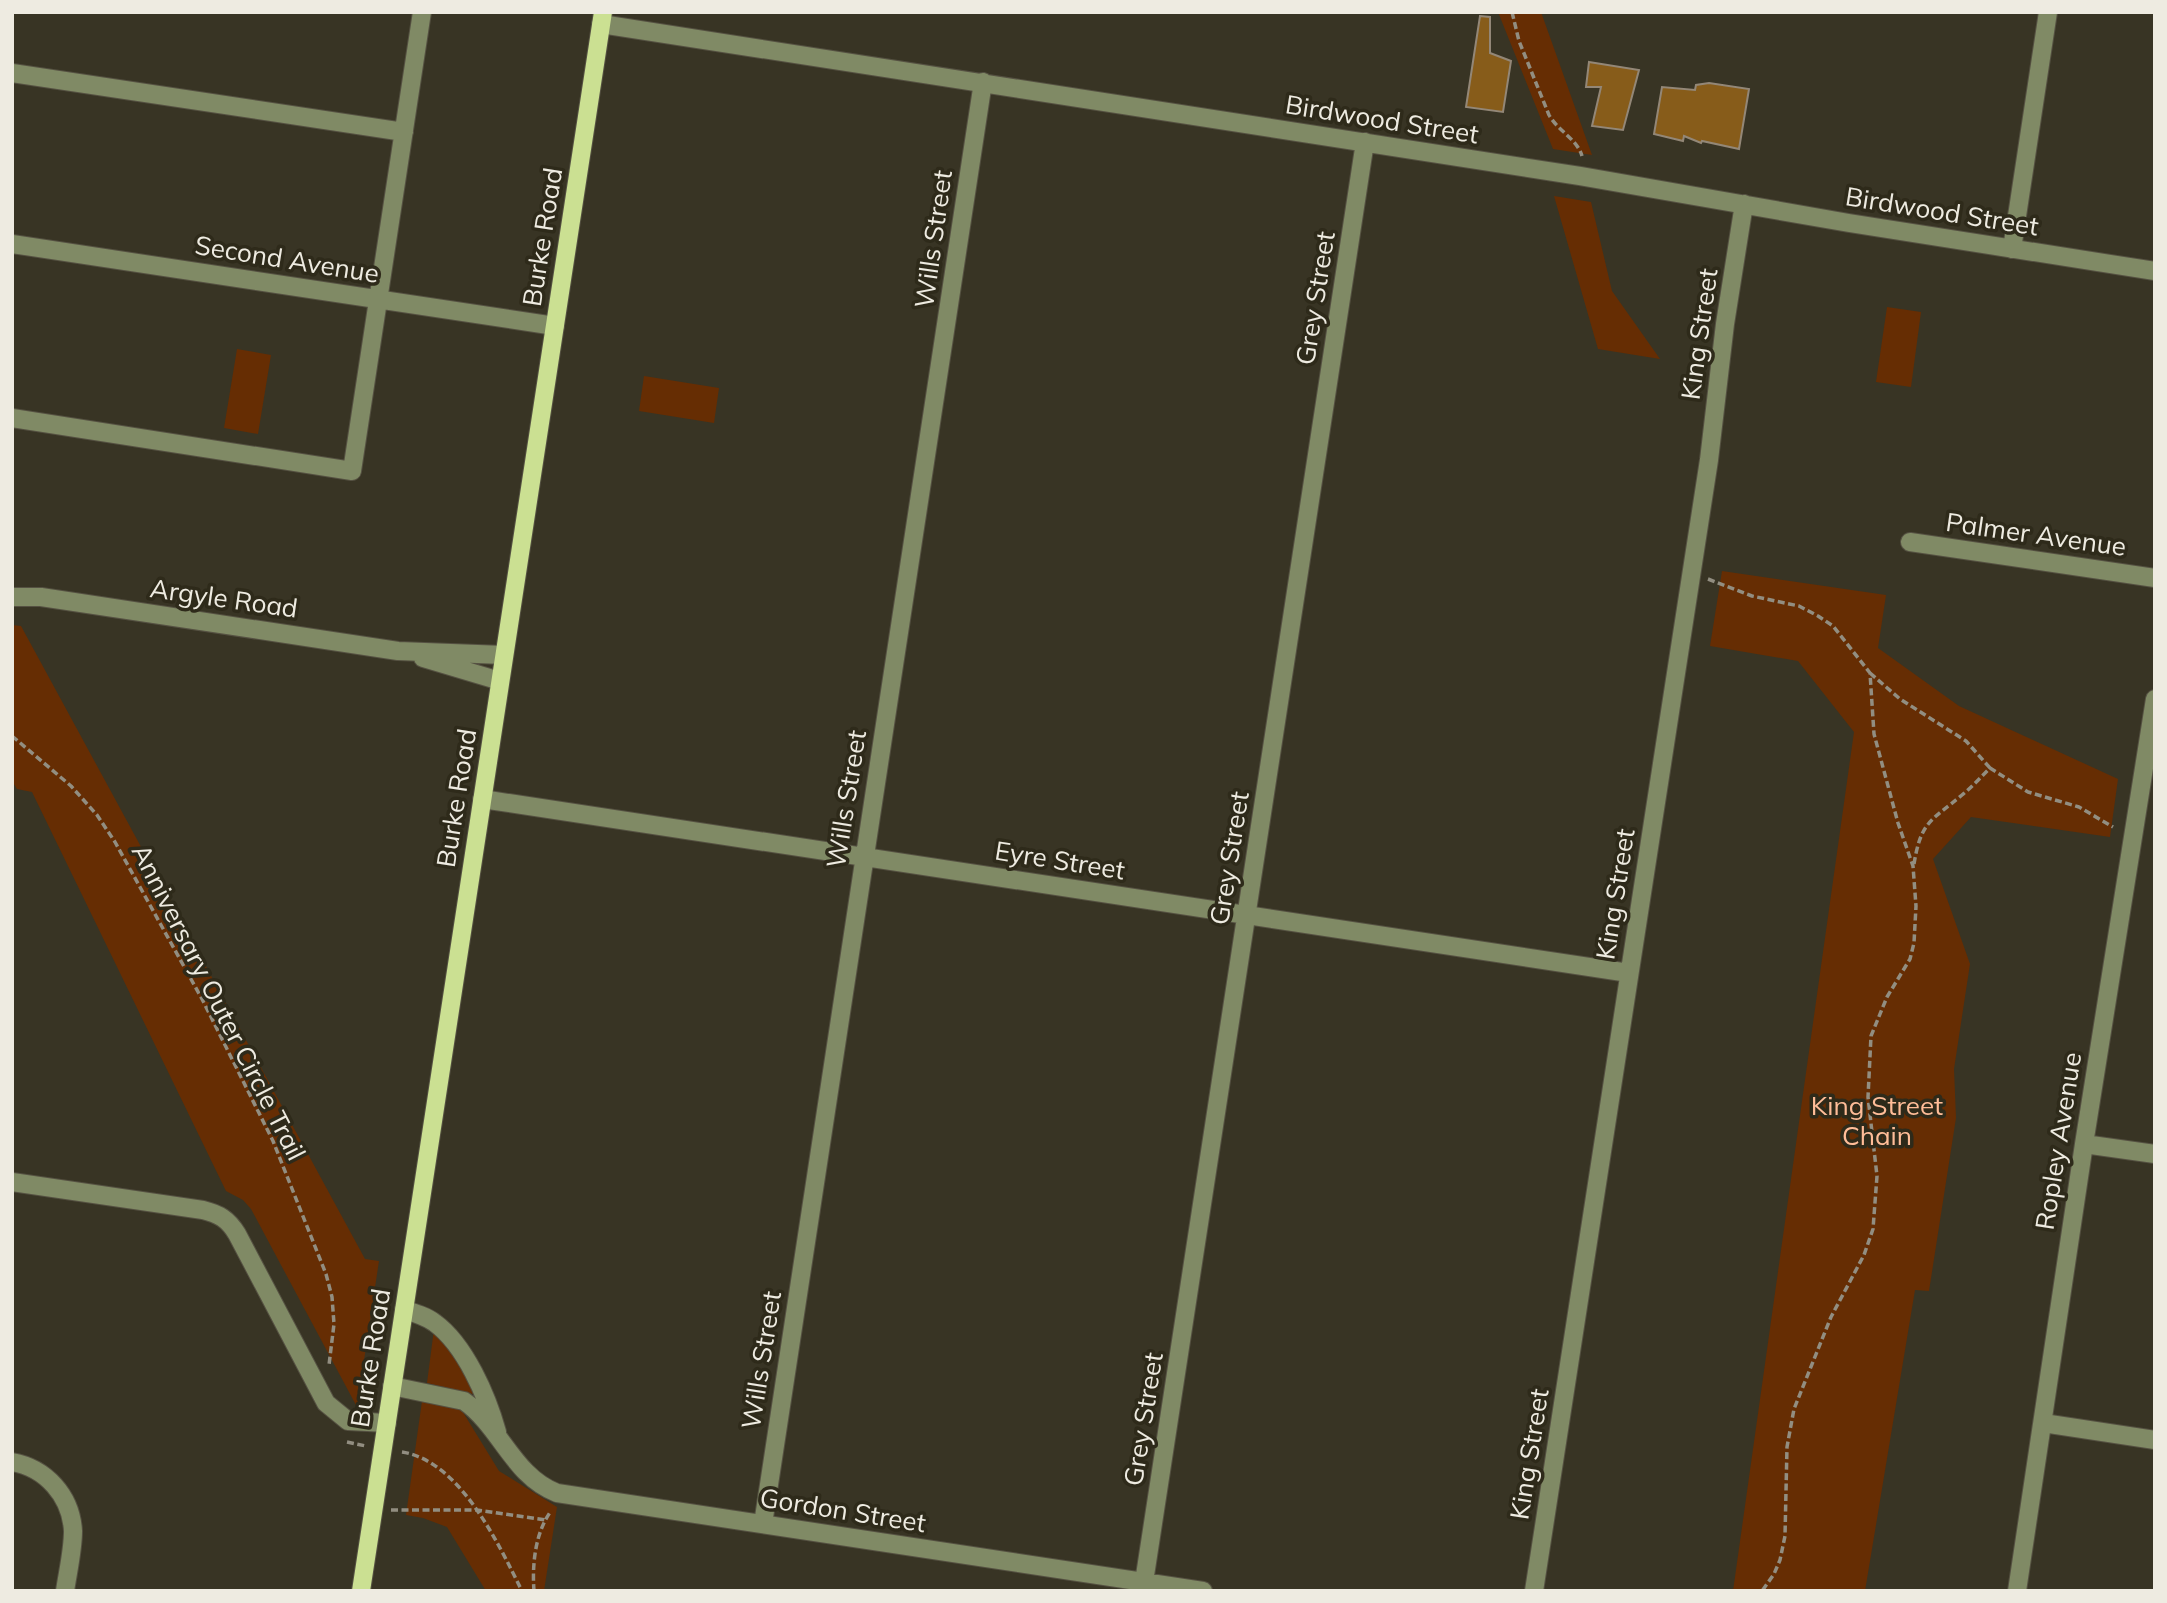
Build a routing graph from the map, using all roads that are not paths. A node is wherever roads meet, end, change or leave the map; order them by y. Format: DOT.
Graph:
graph roads {
  1 [pos="422,12"];
  2 [pos="2048,12"];
  3 [pos="602,18"];
  4 [pos="12,73"];
  5 [pos="983,82"];
  6 [pos="404,132"];
  7 [pos="1365,142"];
  8 [pos="1744,204"];
  9 [pos="12,244"];
  10 [pos="2012,249"];
  11 [pos="2155,271"];
  12 [pos="378,300"];
  13 [pos="555,326"];
  14 [pos="12,418"];
  15 [pos="1910,542"];
  16 [pos="2155,578"];
  17 [pos="12,589"];
  18 [pos="12,597"];
  19 [pos="41,597"];
  20 [pos="398,651"];
  21 [pos="504,655"];
  22 [pos="500,681"];
  23 [pos="2155,699"];
  24 [pos="482,799"];
  25 [pos="864,856"];
  26 [pos="1246,916"];
  27 [pos="1629,974"];
  28 [pos="2084,1144"];
  29 [pos="2155,1154"];
  30 [pos="12,1182"];
  31 [pos="404,1310"];
  32 [pos="392,1386"];
  33 [pos="387,1423"];
  34 [pos="2043,1423"];
  35 [pos="499,1437"];
  36 [pos="2155,1440"];
  37 [pos="12,1462"];
  38 [pos="764,1524"];
  39 [pos="1144,1582"];
  40 [pos="65,1591"];
  41 [pos="361,1591"];
  42 [pos="1203,1591"];
  43 [pos="1534,1591"];
  44 [pos="2017,1591"];
  1 -- 6 [label="street"];
  2 -- 10 [label="street"];
  3 -- 5 [label="street, Birdwood Street"];
  3 -- 13 [label="main road, Burke Road"];
  4 -- 6 [label="street"];
  5 -- 7 [label="street, Birdwood Street"];
  5 -- 25 [label="street, Wills Street"];
  6 -- 12 [label="street"];
  7 -- 8 [label="street, Birdwood Street"];
  7 -- 26 [label="street, Grey Street"];
  8 -- 10 [label="street, Birdwood Street"];
  8 -- 27 [label="street, King Street"];
  9 -- 12 [label="street, Second Avenue"];
  10 -- 11 [label="street, Birdwood Street"];
  12 -- 13 [label="street, Second Avenue"];
  12 -- 14 [label="street"];
  13 -- 21 [label="main road, Burke Road"];
  15 -- 16 [label="street, Palmer Avenue"];
  17 -- 19 [label="street, Argyle Road"];
  18 -- 19 [label="street, Argyle Road"];
  19 -- 20 [label="street, Argyle Road"];
  20 -- 21 [label="street, Argyle Road"];
  20 -- 22 [label="street, Argyle Road"];
  21 -- 22 [label="main road, Burke Road"];
  22 -- 24 [label="main road, Burke Road"];
  23 -- 28 [label="street, Ropley Avenue"];
  24 -- 25 [label="street, Eyre Street"];
  24 -- 31 [label="main road, Burke Road"];
  25 -- 26 [label="street, Eyre Street"];
  25 -- 38 [label="street, Wills Street"];
  26 -- 27 [label="street, Eyre Street"];
  26 -- 39 [label="street, Grey Street"];
  27 -- 43 [label="street, King Street"];
  28 -- 29 [label="street"];
  28 -- 34 [label="street, Ropley Avenue"];
  30 -- 33 [label="street"];
  31 -- 32 [label="main road, Burke Road"];
  31 -- 35 [label="street, Gordon Street"];
  32 -- 33 [label="main road, Burke Road"];
  32 -- 35 [label="street, Gordon Street"];
  33 -- 41 [label="main road, Burke Road"];
  34 -- 36 [label="street"];
  34 -- 44 [label="street, Ropley Avenue"];
  35 -- 38 [label="street, Gordon Street"];
  37 -- 40 [label="street"];
  38 -- 39 [label="street, Gordon Street"];
  39 -- 42 [label="street, Gordon Street"];
}
